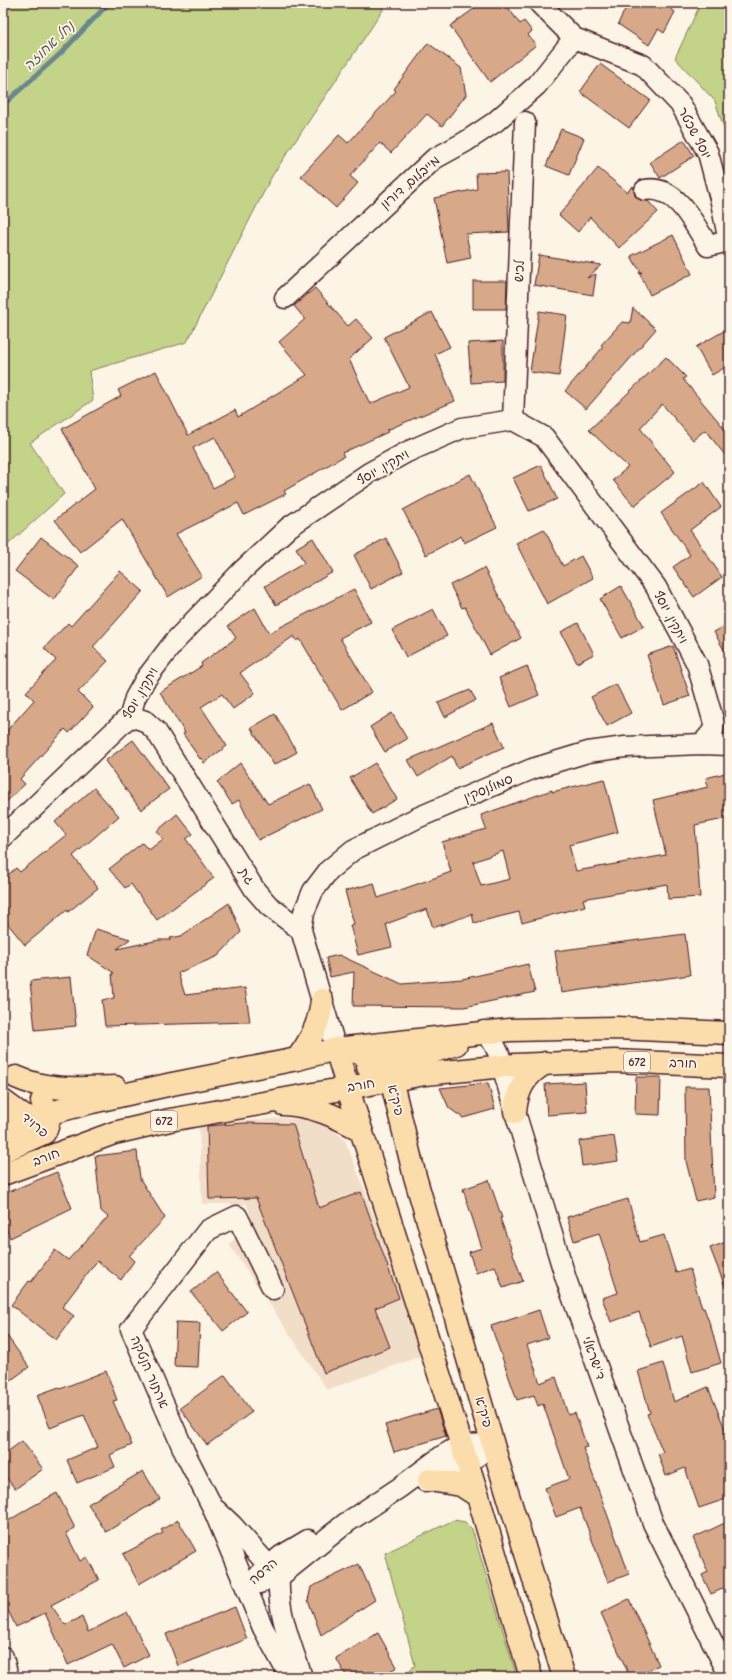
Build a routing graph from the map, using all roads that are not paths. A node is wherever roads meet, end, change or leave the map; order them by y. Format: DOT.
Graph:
graph roads {
  1 [pos="539,3"];
  2 [pos="574,38"];
  3 [pos="525,122"];
  4 [pos="645,190"];
  5 [pos="729,242"];
  6 [pos="285,298"];
  7 [pos="513,420"];
  8 [pos="130,716"];
  9 [pos="702,744"];
  10 [pos="729,745"];
  11 [pos="3,837"];
  12 [pos="301,930"];
  13 [pos="322,1000"];
  14 [pos="484,1031"];
  15 [pos="729,1033"];
  16 [pos="336,1049"];
  17 [pos="297,1059"];
  18 [pos="378,1062"];
  19 [pos="546,1063"];
  20 [pos="503,1066"];
  21 [pos="729,1066"];
  22 [pos="9,1074"];
  23 [pos="425,1074"];
  24 [pos="391,1079"];
  25 [pos="172,1084"];
  26 [pos="348,1087"];
  27 [pos="3,1101"];
  28 [pos="260,1102"];
  29 [pos="515,1112"];
  30 [pos="40,1122"];
  31 [pos="402,1125"];
  32 [pos="3,1127"];
  33 [pos="361,1130"];
  34 [pos="69,1148"];
  35 [pos="3,1151"];
  36 [pos="3,1174"];
  37 [pos="273,1289"];
  38 [pos="493,1444"];
  39 [pos="464,1455"];
  40 [pos="429,1480"];
  41 [pos="399,1488"];
  42 [pos="478,1496"];
  43 [pos="212,1506"];
  44 [pos="346,1523"];
  45 [pos="245,1540"];
  46 [pos="298,1545"];
  47 [pos="274,1571"];
  48 [pos="246,1587"];
  49 [pos="3,1657"];
  50 [pos="729,1675"];
  51 [pos="8,1677"];
  52 [pos="290,1677"];
  53 [pos="302,1677"];
  54 [pos="531,1677"];
  55 [pos="564,1677"];
  1 -- 2 [label="street, יוסף שכטר"];
  2 -- 5 [label="street, יוסף שכטר"];
  2 -- 6 [label="street, מייבלום, דורון"];
  3 -- 7 [label="street, לכיש"];
  4 -- 5 [label="street"];
  7 -- 8 [label="street, ויתקין, יוסף"];
  7 -- 9 [label="street, ויתקין, יוסף"];
  8 -- 11 [label="street, ויתקין, יוסף"];
  8 -- 12 [label="street, גת"];
  9 -- 10 [label="street, סמולנסקין"];
  9 -- 12 [label="street, סמולנסקין"];
  12 -- 13 [label="street"];
  13 -- 16 [label="street"];
  13 -- 17 [label="main road"];
  14 -- 15 [label="main road"];
  14 -- 16 [label="main road"];
  14 -- 18 [label="main road"];
  14 -- 20 [label="street, ד'ישראלי"];
  16 -- 17 [label="main road"];
  16 -- 18 [label="main road, פיק\"א"];
  16 -- 26 [label="main road"];
  17 -- 25 [label="main road"];
  18 -- 24 [label="main road, פיק\"א"];
  18 -- 26 [label="main road"];
  19 -- 20 [label="main road, חורב / 672"];
  19 -- 21 [label="main road, חורב / 672"];
  19 -- 29 [label="main road"];
  20 -- 23 [label="main road, חורב / 672"];
  20 -- 29 [label="street, ד'ישראלי"];
  22 -- 25 [label="main road"];
  22 -- 30 [label="main road, פרויד"];
  23 -- 24 [label="main road, חורב / 672"];
  23 -- 31 [label="main road"];
  24 -- 26 [label="main road, חורב / 672"];
  24 -- 31 [label="main road, פיק\"א"];
  25 -- 30 [label="main road"];
  26 -- 28 [label="main road, חורב / 672"];
  26 -- 33 [label="main road"];
  27 -- 30 [label="main road, פרויד"];
  28 -- 33 [label="main road"];
  28 -- 34 [label="main road, חורב / 672"];
  29 -- 50 [label="street, ד'ישראלי"];
  30 -- 32 [label="main road"];
  30 -- 34 [label="main road, פרויד"];
  30 -- 35 [label="main road"];
  31 -- 38 [label="main road, פיק\"א"];
  33 -- 39 [label="main road"];
  34 -- 36 [label="main road, חורב / 672"];
  37 -- 43 [label="street, ארתור הנטקה"];
  38 -- 39 [label="street, הדסה"];
  38 -- 55 [label="main road, פיק\"א"];
  39 -- 40 [label="street, הדסה"];
  39 -- 41 [label="street, הדסה"];
  39 -- 42 [label="main road"];
  40 -- 41 [label="street, הדסה"];
  40 -- 42 [label="main road"];
  41 -- 44 [label="street, הדסה"];
  42 -- 54 [label="main road"];
  43 -- 45 [label="street, ארתור הנטקה"];
  43 -- 48 [label="street, ארתור הנטקה"];
  44 -- 46 [label="street, הדסה"];
  44 -- 47 [label="street, הדסה"];
  45 -- 46 [label="street"];
  45 -- 47 [label="street, ארתור הנטקה"];
  46 -- 47 [label="street, הדסה"];
  47 -- 48 [label="street, הדסה"];
  47 -- 53 [label="street"];
  48 -- 52 [label="street, ארתור הנטקה"];
  49 -- 51 [label="street"];
}
